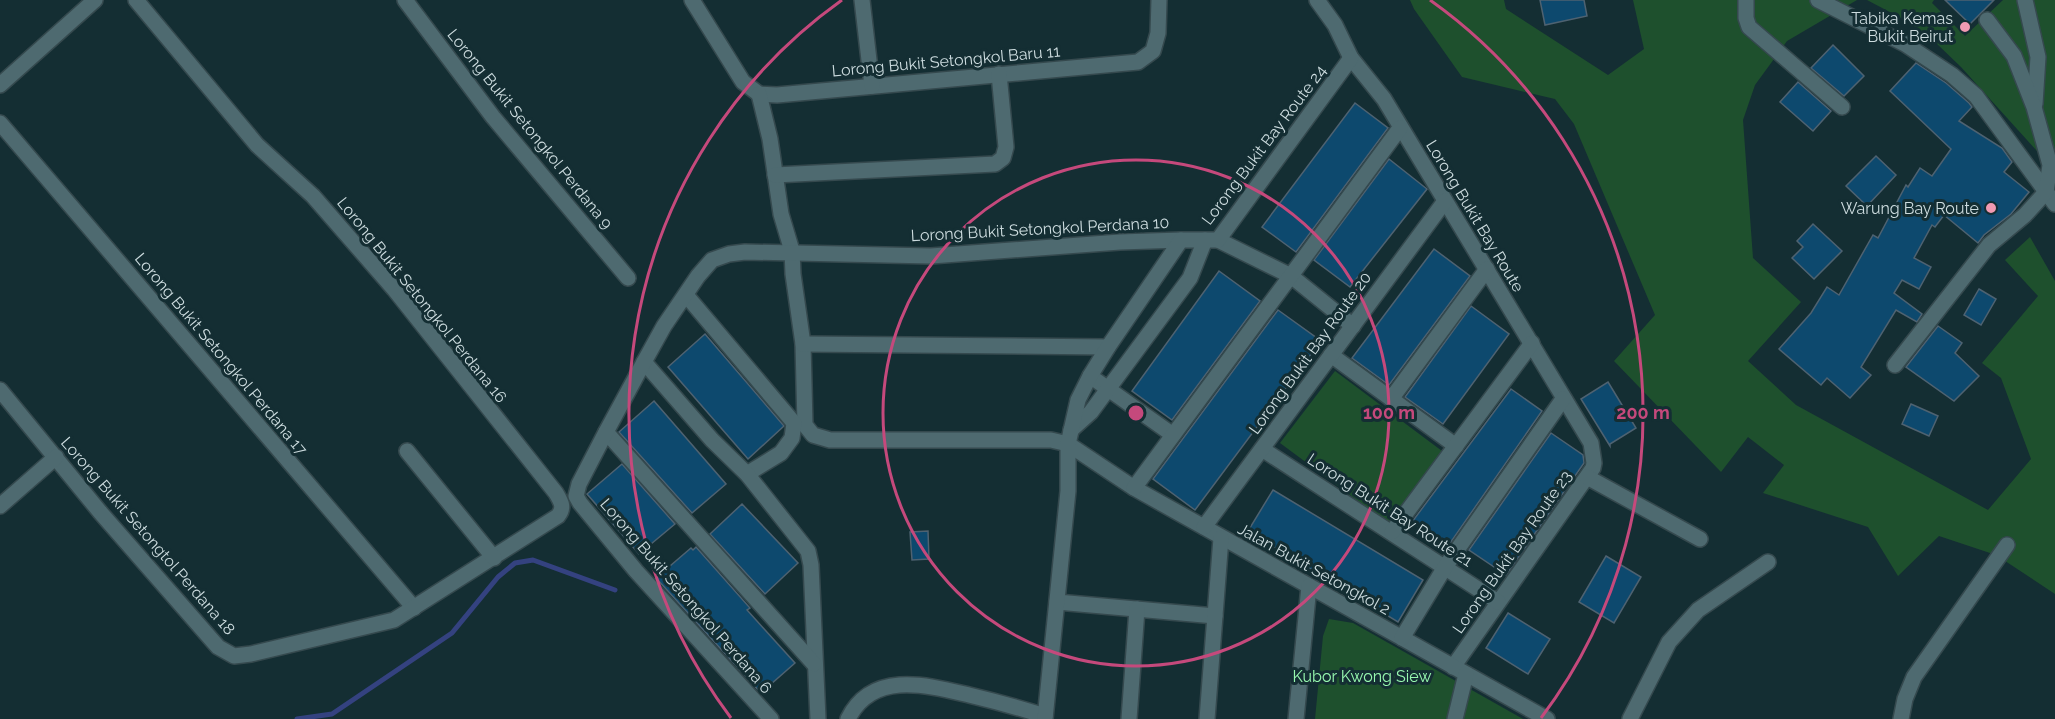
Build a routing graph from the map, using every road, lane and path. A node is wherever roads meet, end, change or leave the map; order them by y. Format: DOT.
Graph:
graph roads {
  1 [pos="95,0"];
  2 [pos="136,0"];
  3 [pos="405,0"];
  4 [pos="692,0"];
  5 [pos="862,0"];
  6 [pos="1159,0"];
  7 [pos="1317,0"];
  8 [pos="1746,0"];
  9 [pos="1818,0"];
  10 [pos="2025,0"];
  11 [pos="1987,20"];
  12 [pos="1352,58"];
  13 [pos="999,74"];
  14 [pos="0,85"];
  15 [pos="872,86"];
  16 [pos="759,94"];
  17 [pos="2034,106"];
  18 [pos="1842,107"];
  19 [pos="0,123"];
  20 [pos="1400,128"];
  21 [pos="775,175"];
  22 [pos="2051,198"];
  23 [pos="1445,201"];
  24 [pos="1181,240"];
  25 [pos="1211,240"];
  26 [pos="792,251"];
  27 [pos="1487,269"];
  28 [pos="1291,276"];
  29 [pos="628,278"];
  30 [pos="686,295"];
  31 [pos="1353,326"];
  32 [pos="1532,343"];
  33 [pos="803,344"];
  34 [pos="1108,347"];
  35 [pos="1331,355"];
  36 [pos="644,362"];
  37 [pos="1895,364"];
  38 [pos="1090,376"];
  39 [pos="1108,389"];
  40 [pos="0,390"];
  41 [pos="1391,399"];
  42 [pos="1563,399"];
  43 [pos="606,432"];
  44 [pos="1173,435"];
  45 [pos="1070,437"];
  46 [pos="1456,446"];
  47 [pos="1262,448"];
  48 [pos="407,451"];
  49 [pos="1593,456"];
  50 [pos="56,457"];
  51 [pos="747,474"];
  52 [pos="1587,477"];
  53 [pos="1134,488"];
  54 [pos="556,493"];
  55 [pos="576,496"];
  56 [pos="0,506"];
  57 [pos="1204,527"];
  58 [pos="1392,532"];
  59 [pos="1221,538"];
  60 [pos="1700,538"];
  61 [pos="2007,545"];
  62 [pos="494,558"];
  63 [pos="1768,562"];
  64 [pos="1445,567"];
  65 [pos="1309,586"];
  66 [pos="1057,602"];
  67 [pos="1498,602"];
  68 [pos="414,608"];
  69 [pos="1137,609"];
  70 [pos="1215,616"];
  71 [pos="1402,638"];
  72 [pos="814,664"];
  73 [pos="1460,671"];
  74 [pos="1045,717"];
  75 [pos="771,719"];
  76 [pos="818,719"];
  77 [pos="848,719"];
  78 [pos="1129,719"];
  79 [pos="1207,719"];
  80 [pos="1296,719"];
  81 [pos="1455,719"];
  82 [pos="1546,719"];
  83 [pos="1630,719"];
  84 [pos="1901,719"];
  1 -- 14 [label="street"];
  2 -- 54 [label="street, Lorong Bukit Setongkol Perdana 16"];
  3 -- 29 [label="street, Lorong Bukit Setongkol Perdana 9"];
  4 -- 16 [label="street"];
  5 -- 15 [label="street"];
  6 -- 13 [label="street, Lorong Bukit Setongkol Baru 11"];
  7 -- 12 [label="street, Lorong Bukit Bay Route"];
  8 -- 18 [label="street"];
  9 -- 22 [label="street"];
  10 -- 17 [label="street"];
  11 -- 17 [label="street"];
  12 -- 20 [label="street, Lorong Bukit Bay Route"];
  12 -- 25 [label="street, Lorong Bukit Bay Route 24"];
  13 -- 15 [label="street, Lorong Bukit Setongkol Baru 11"];
  13 -- 21 [label="street"];
  15 -- 16 [label="street, Lorong Bukit Setongkol Baru 11"];
  16 -- 21 [label="street"];
  17 -- 22 [label="street"];
  19 -- 68 [label="street, Lorong Bukit Setongkol Perdana 17"];
  20 -- 23 [label="street, Lorong Bukit Bay Route"];
  20 -- 28 [label="street"];
  21 -- 26 [label="street"];
  22 -- 37 [label="street"];
  23 -- 27 [label="street, Lorong Bukit Bay Route"];
  23 -- 31 [label="street, Lorong Bukit Bay Route 20"];
  24 -- 25 [label="street, Lorong Bukit Bay Route 24"];
  24 -- 26 [label="street, Lorong Bukit Setongkol Perdana 10"];
  24 -- 34 [label="street"];
  25 -- 28 [label="street"];
  25 -- 39 [label="street"];
  26 -- 30 [label="street, Lorong Bukit Setongkol Perdana 10"];
  26 -- 33 [label="street"];
  27 -- 32 [label="street, Lorong Bukit Bay Route"];
  27 -- 41 [label="street"];
  28 -- 31 [label="street"];
  28 -- 44 [label="street"];
  30 -- 36 [label="street, Lorong Bukit Setongkol Perdana 10"];
  30 -- 51 [label="street"];
  31 -- 35 [label="street, Lorong Bukit Bay Route 20"];
  32 -- 42 [label="street, Lorong Bukit Bay Route"];
  32 -- 46 [label="street"];
  33 -- 34 [label="street"];
  33 -- 45 [label="street"];
  34 -- 38 [label="street"];
  35 -- 41 [label="street"];
  35 -- 47 [label="street, Lorong Bukit Bay Route 20"];
  36 -- 43 [label="street, Lorong Bukit Setongkol Perdana 10"];
  36 -- 51 [label="street"];
  38 -- 39 [label="street"];
  38 -- 45 [label="street"];
  39 -- 44 [label="street"];
  39 -- 45 [label="street"];
  40 -- 50 [label="street, Lorong Bukit Setongtol Perdana 18"];
  41 -- 46 [label="street"];
  42 -- 49 [label="street, Lorong Bukit Bay Route"];
  42 -- 64 [label="street"];
  43 -- 55 [label="street, Lorong Bukit Setongkol Perdana 10"];
  43 -- 72 [label="street"];
  44 -- 53 [label="street"];
  45 -- 53 [label="street, Jalan Bukit Setongkol 2"];
  45 -- 66 [label="street"];
  46 -- 58 [label="street"];
  47 -- 57 [label="street, Lorong Bukit Bay Route 20"];
  47 -- 58 [label="street, Lorong Bukit Bay Route 21"];
  48 -- 62 [label="street"];
  49 -- 52 [label="street, Lorong Bukit Bay Route 23"];
  50 -- 56 [label="street"];
  50 -- 68 [label="street, Lorong Bukit Setongtol Perdana 18"];
  51 -- 72 [label="street"];
  52 -- 60 [label="street"];
  52 -- 67 [label="street, Lorong Bukit Bay Route 23"];
  53 -- 57 [label="street, Jalan Bukit Setongkol 2"];
  54 -- 62 [label="street, Lorong Bukit Setongtol Perdana 18"];
  55 -- 75 [label="street, Lorong Bukit Setongkol Perdana 6"];
  57 -- 59 [label="street, Jalan Bukit Setongkol 2"];
  58 -- 64 [label="street, Lorong Bukit Bay Route 21"];
  59 -- 65 [label="street, Jalan Bukit Setongkol 2"];
  59 -- 70 [label="street"];
  61 -- 84 [label="street"];
  62 -- 68 [label="street, Lorong Bukit Setongtol Perdana 18"];
  63 -- 83 [label="street"];
  64 -- 67 [label="street, Lorong Bukit Bay Route 21"];
  64 -- 71 [label="street"];
  65 -- 71 [label="street, Jalan Bukit Setongkol 2"];
  65 -- 80 [label="street"];
  66 -- 69 [label="street"];
  66 -- 74 [label="street"];
  67 -- 73 [label="street, Lorong Bukit Bay Route 23"];
  69 -- 70 [label="street"];
  69 -- 78 [label="street"];
  70 -- 79 [label="street"];
  71 -- 73 [label="street, Jalan Bukit Setongkol 2"];
  72 -- 76 [label="street"];
  73 -- 81 [label="street"];
  73 -- 82 [label="street, Jalan Bukit Setongkol 2"];
  74 -- 77 [label="street"];
}
